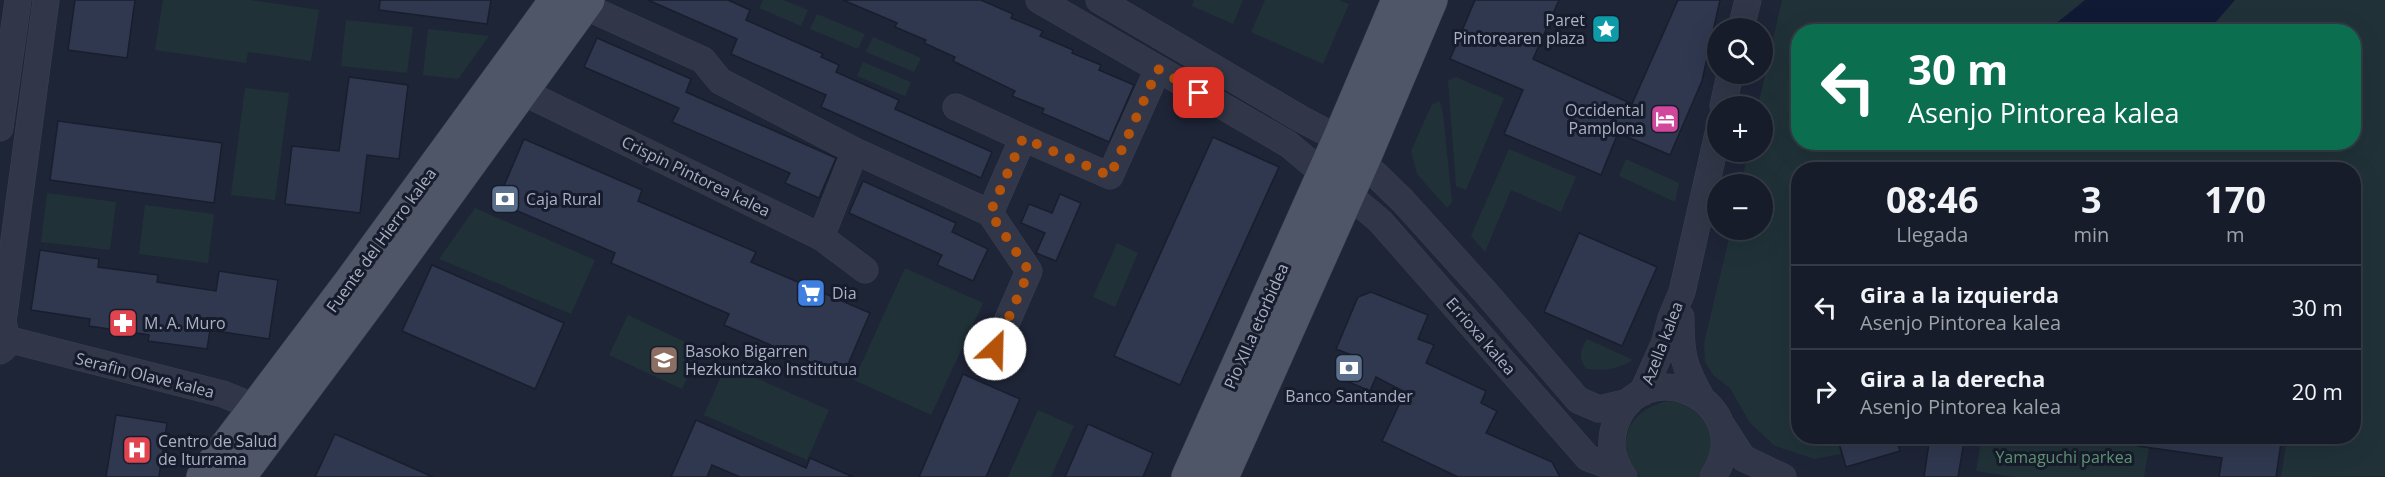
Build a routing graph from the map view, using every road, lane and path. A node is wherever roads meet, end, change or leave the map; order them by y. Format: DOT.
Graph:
graph roads {
  1 [pos="18,0"];
  2 [pos="46,0"];
  3 [pos="1040,0"];
  4 [pos="1099,0"];
  5 [pos="1398,0"];
  6 [pos="1431,0"];
  7 [pos="1748,0"];
  8 [pos="576,2"];
  9 [pos="1744,18"];
  10 [pos="1158,69"];
  11 [pos="521,91"];
  12 [pos="956,107"];
  13 [pos="0,128"];
  14 [pos="1023,138"];
  15 [pos="1351,150"];
  16 [pos="855,151"];
  17 [pos="1711,162"];
  18 [pos="1336,183"];
  19 [pos="990,213"];
  20 [pos="821,237"];
  21 [pos="865,270"];
  22 [pos="1682,292"];
  23 [pos="2,333"];
  24 [pos="995,349"];
  25 [pos="1636,397"];
  26 [pos="1701,397"];
  27 [pos="264,420"];
  28 [pos="1723,428"];
  29 [pos="1621,473"];
  30 [pos="203,477"];
  31 [pos="239,477"];
  32 [pos="1188,477"];
  33 [pos="1221,477"];
  34 [pos="1713,477"];
  35 [pos="1783,477"];
  1 -- 13 [label="street"];
  2 -- 23 [label="street"];
  3 -- 10 [label="street, Errioxa kalea"];
  4 -- 15 [label="street, Errioxa kalea"];
  5 -- 15 [label="main road, Pio XII.a etorbidea"];
  6 -- 15 [label="main road, Pio XII.a etorbidea"];
  7 -- 9 [label="street"];
  8 -- 11 [label="main road, Fuente del Hierro kalea"];
  8 -- 16 [label="street"];
  8 -- 27 [label="main road, Fuente del Hierro kalea"];
  10 -- 14 [label="street"];
  10 -- 18 [label="street, Errioxa kalea"];
  11 -- 20 [label="street, Crispin Pintorea kalea"];
  11 -- 27 [label="main road, Fuente del Hierro kalea"];
  12 -- 14 [label="street"];
  14 -- 19 [label="street"];
  15 -- 18 [label="main road, Pio XII.a etorbidea"];
  15 -- 25 [label="street, Errioxa kalea"];
  16 -- 19 [label="street"];
  16 -- 20 [label="street"];
  17 -- 22 [label="street, Azella kalea"];
  18 -- 29 [label="street, Errioxa kalea"];
  18 -- 32 [label="main road, Pio XII.a etorbidea"];
  18 -- 33 [label="main road, Pio XII.a etorbidea"];
  19 -- 24 [label="street"];
  20 -- 21 [label="street, Crispin Pintorea kalea"];
  22 -- 25 [label="street, Azella kalea"];
  22 -- 26 [label="street, Azella kalea"];
  23 -- 27 [label="street, Serafin Olave kalea"];
  25 -- 26 [label="street, Errioxa kalea"];
  25 -- 29 [label="street, Azella kalea"];
  26 -- 28 [label="street, Azella kalea"];
  27 -- 30 [label="main road, Fuente del Hierro kalea"];
  27 -- 31 [label="main road, Fuente del Hierro kalea"];
  28 -- 34 [label="street"];
  28 -- 35 [label="street"];
}
